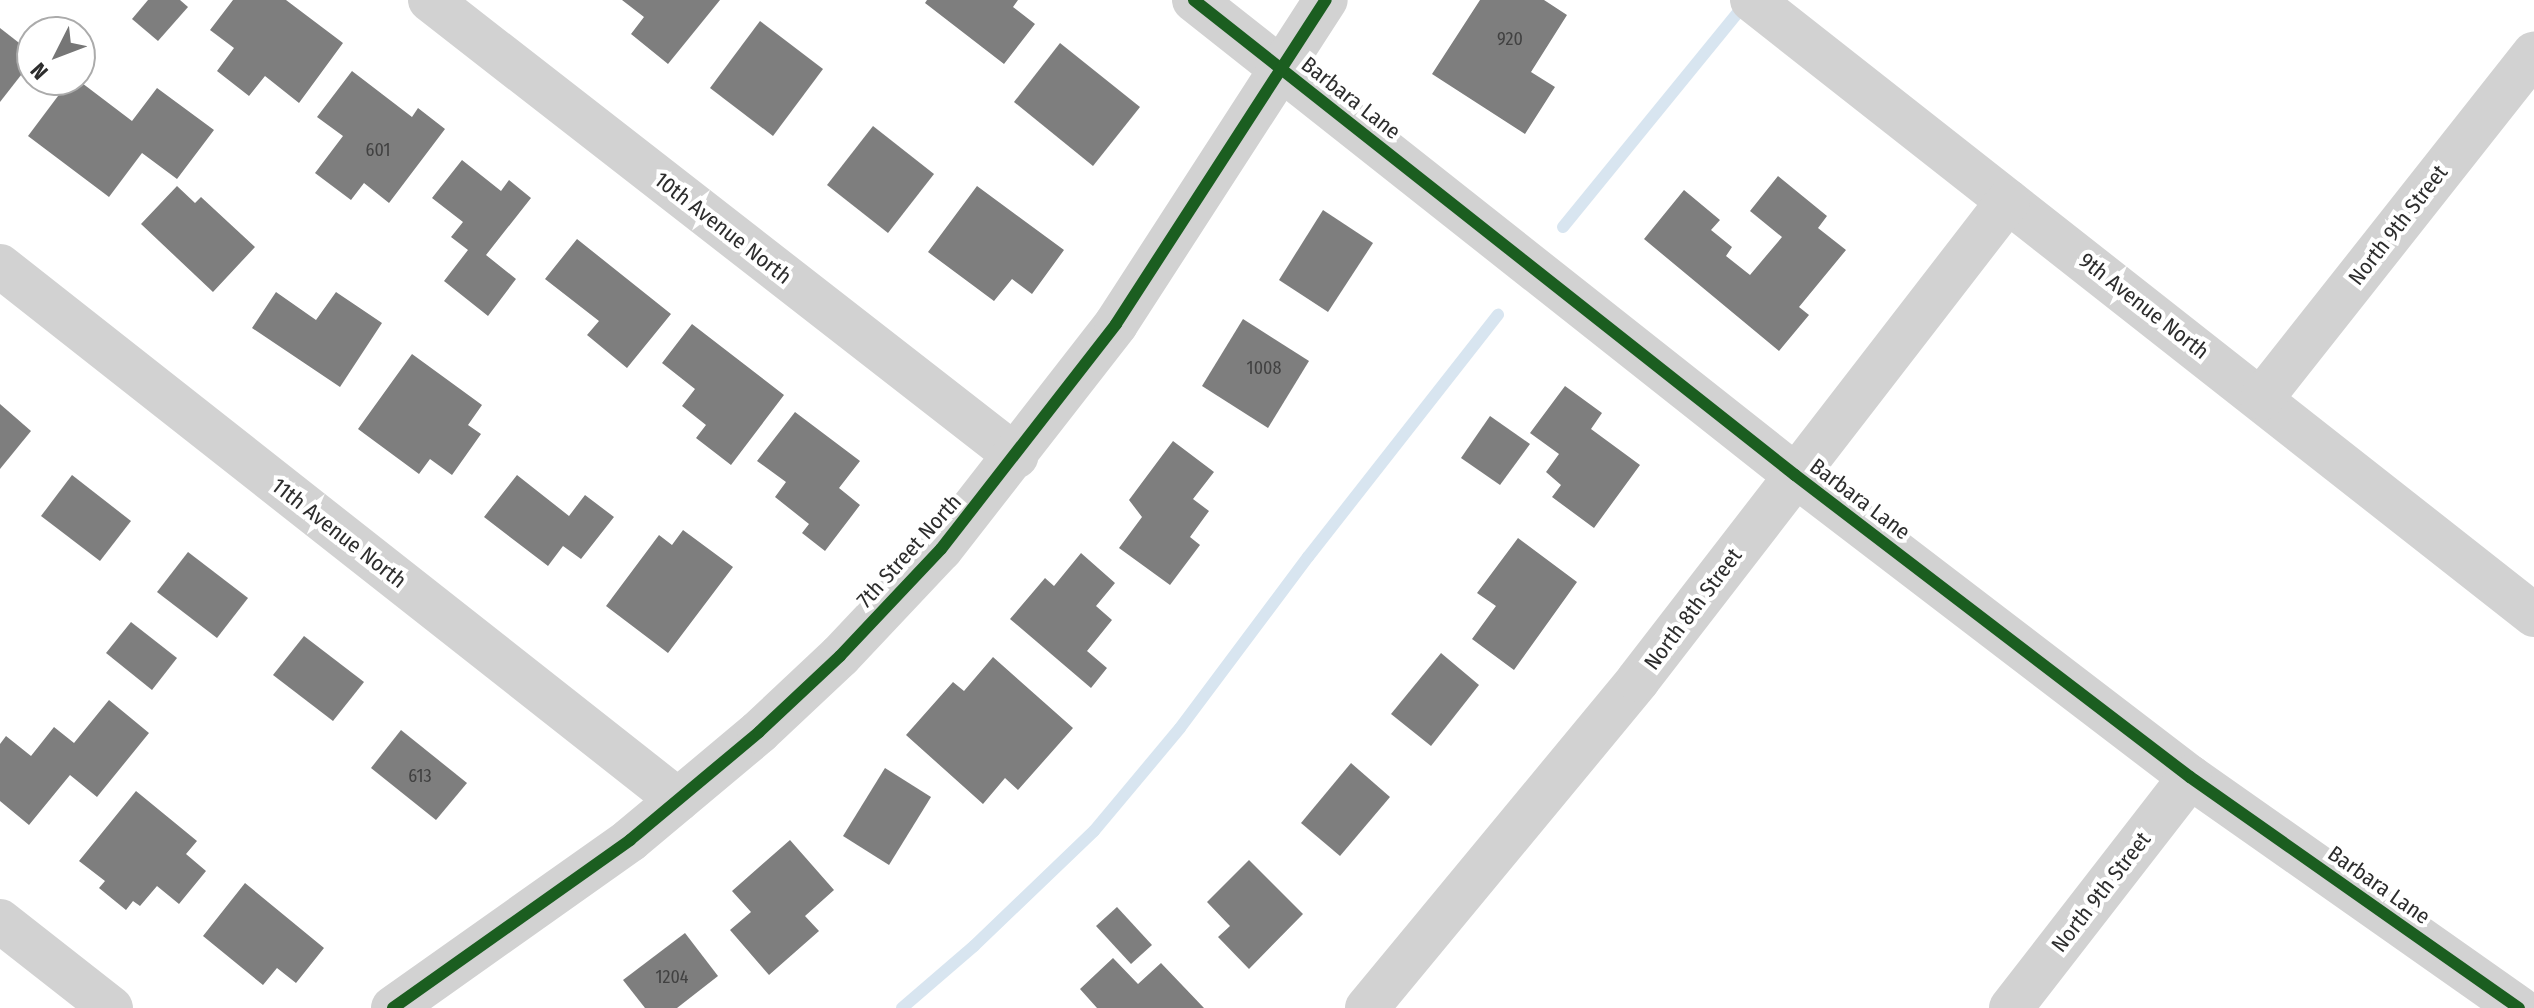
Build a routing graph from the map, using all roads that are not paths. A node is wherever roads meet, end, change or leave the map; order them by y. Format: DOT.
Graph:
graph roads {
  1 [pos="430,0"];
  2 [pos="1194,0"];
  3 [pos="1326,0"];
  4 [pos="1752,0"];
  5 [pos="2534,53"];
  6 [pos="1283,70"];
  7 [pos="2008,201"];
  8 [pos="0,266"];
  9 [pos="2262,398"];
  10 [pos="1016,456"];
  11 [pos="1795,475"];
  12 [pos="2534,615"];
  13 [pos="2190,777"];
  14 [pos="678,800"];
  15 [pos="0,921"];
  16 [pos="111,1008"];
  17 [pos="393,1008"];
  18 [pos="1367,1008"];
  19 [pos="2011,1008"];
  20 [pos="2519,1008"];
  1 -- 10 [label="street, 10th Avenue North"];
  2 -- 6 [label="street, Barbara Lane"];
  3 -- 6 [label="street, 7th Street North"];
  4 -- 7 [label="street, 9th Avenue North"];
  5 -- 9 [label="street, North 9th Street"];
  6 -- 10 [label="street, 7th Street North"];
  6 -- 11 [label="street, Barbara Lane"];
  7 -- 9 [label="street, 9th Avenue North"];
  7 -- 11 [label="street, North 8th Street"];
  8 -- 14 [label="street, 11th Avenue North"];
  9 -- 12 [label="street, 9th Avenue North"];
  10 -- 14 [label="street, 7th Street North"];
  11 -- 13 [label="street, Barbara Lane"];
  11 -- 18 [label="street, North 8th Street"];
  13 -- 19 [label="street, North 9th Street"];
  13 -- 20 [label="street, Barbara Lane"];
  14 -- 17 [label="street, 7th Street North"];
  15 -- 16 [label="street"];
}
